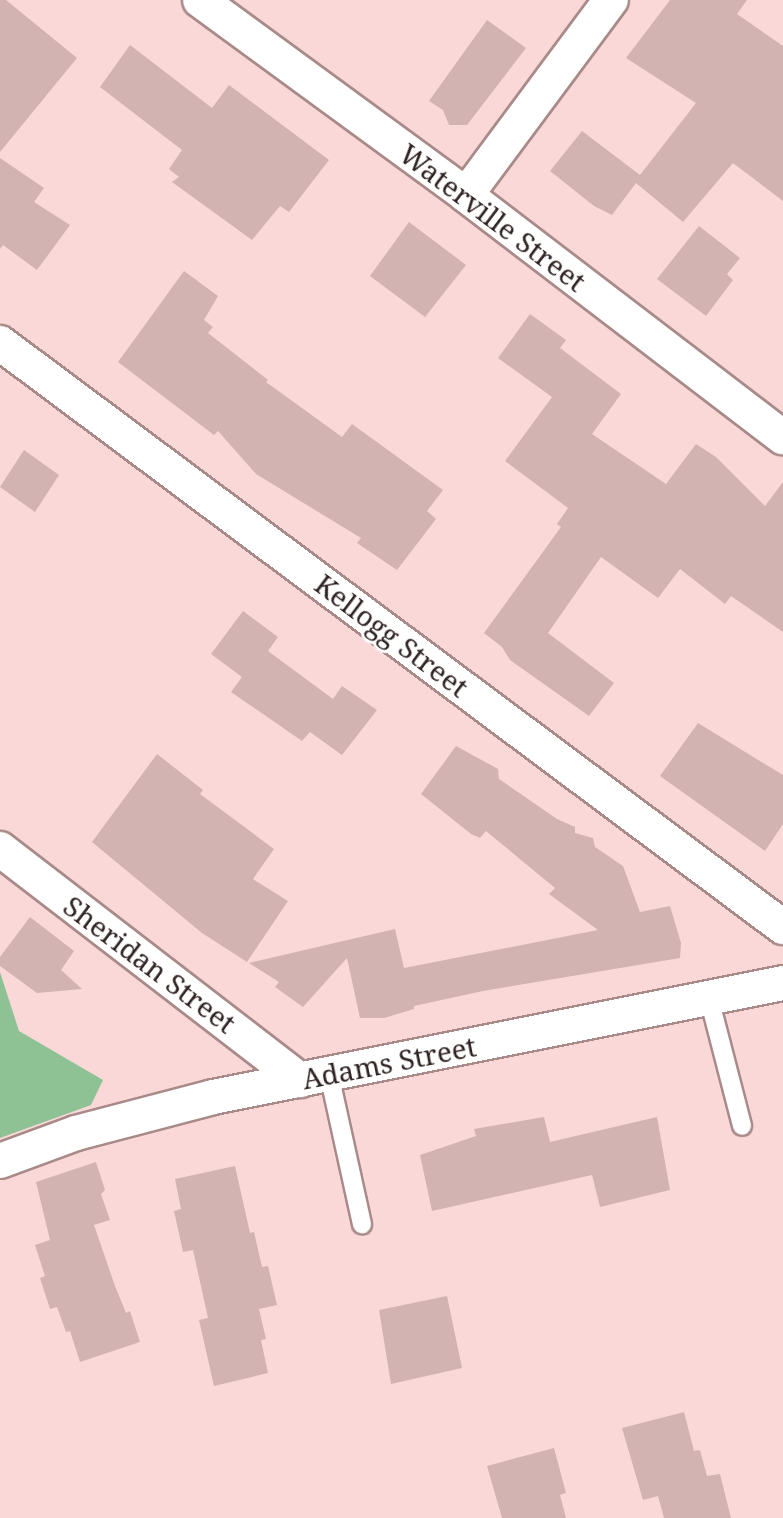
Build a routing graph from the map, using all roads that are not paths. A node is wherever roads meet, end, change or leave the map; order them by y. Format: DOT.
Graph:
graph roads {
  1 [pos="200,0"];
  2 [pos="611,0"];
  3 [pos="466,195"];
  4 [pos="0,343"];
  5 [pos="782,434"];
  6 [pos="0,849"];
  7 [pos="783,927"];
  8 [pos="783,983"];
  9 [pos="709,998"];
  10 [pos="315,1077"];
  11 [pos="742,1126"];
  12 [pos="0,1161"];
  13 [pos="362,1224"];
  1 -- 3 [label="street, Waterville Street"];
  2 -- 3 [label="street"];
  3 -- 5 [label="street, Waterville Street"];
  4 -- 7 [label="street, Kellogg Street"];
  6 -- 10 [label="street, Sheridan Street"];
  8 -- 9 [label="street, Adams Street"];
  9 -- 10 [label="street, Adams Street"];
  9 -- 11 [label="lane"];
  10 -- 12 [label="street, Adams Street"];
  10 -- 13 [label="lane"];
}
